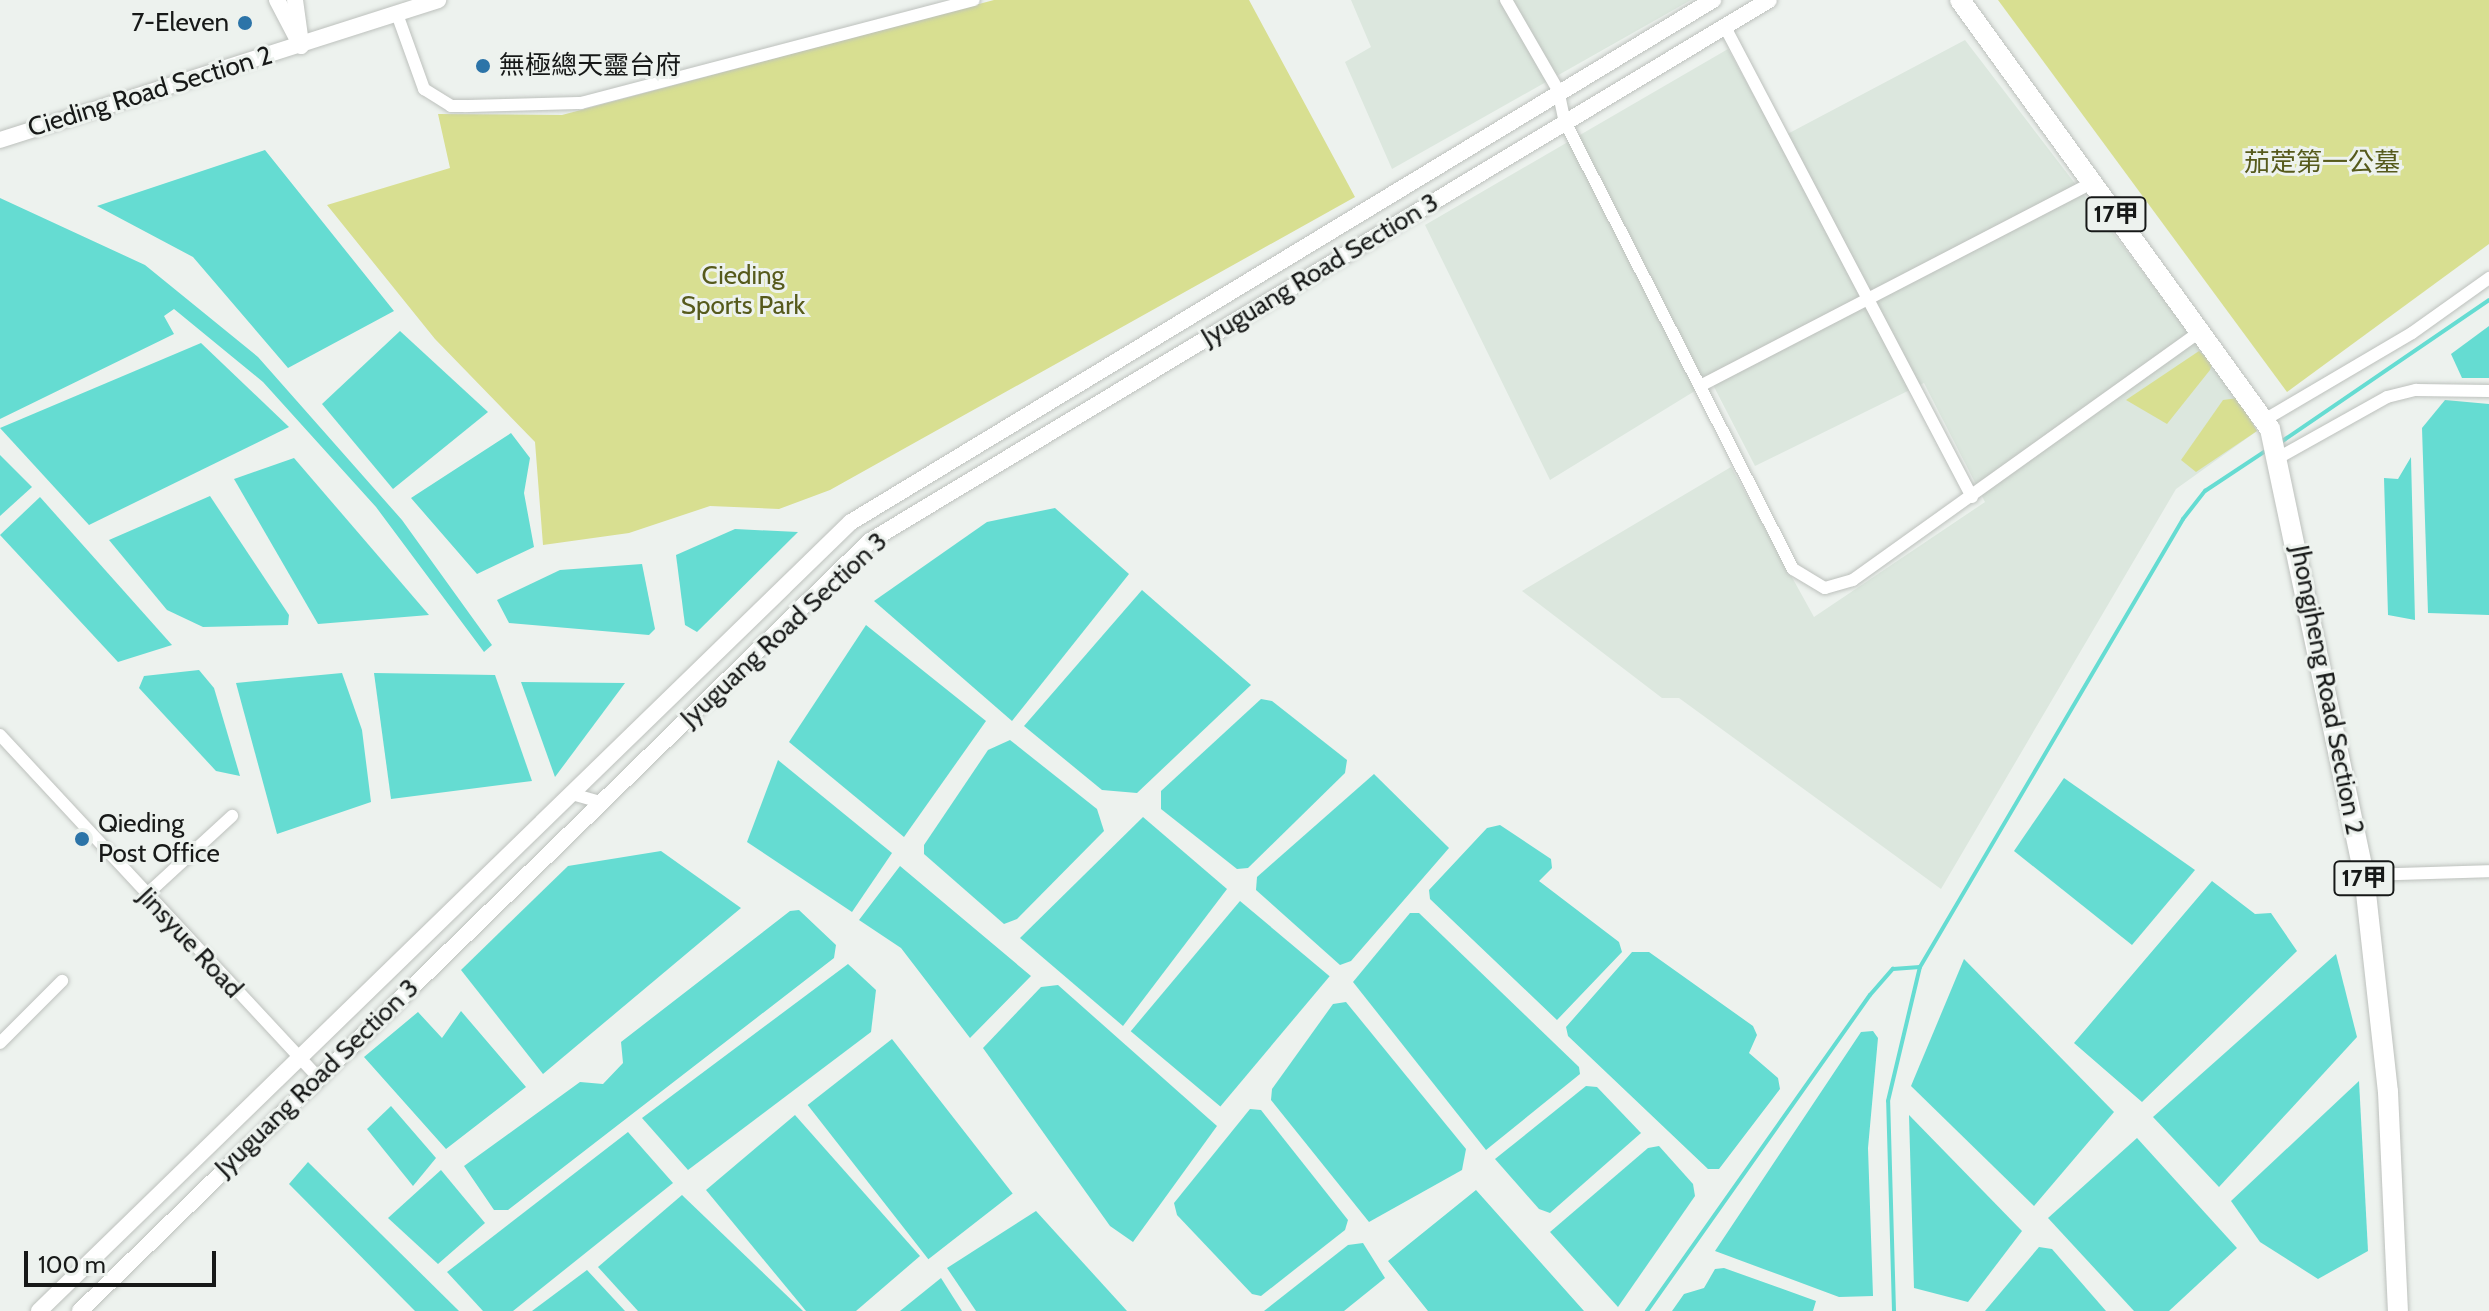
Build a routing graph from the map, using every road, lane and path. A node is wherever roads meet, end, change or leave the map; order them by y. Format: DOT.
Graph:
graph roads {
  1 [pos="277,0"];
  2 [pos="295,0"];
  3 [pos="438,0"];
  4 [pos="974,0"];
  5 [pos="1506,0"];
  6 [pos="1713,0"];
  7 [pos="1769,0"];
  8 [pos="1960,0"];
  9 [pos="397,14"];
  10 [pos="1725,27"];
  11 [pos="301,46"];
  12 [pos="1558,90"];
  13 [pos="1565,122"];
  14 [pos="0,140"];
  15 [pos="2093,182"];
  16 [pos="2489,278"];
  17 [pos="1871,298"];
  18 [pos="2201,331"];
  19 [pos="1700,386"];
  20 [pos="2489,391"];
  21 [pos="2268,424"];
  22 [pos="2277,455"];
  23 [pos="1972,497"];
  24 [pos="0,735"];
  25 [pos="572,794"];
  26 [pos="603,803"];
  27 [pos="232,816"];
  28 [pos="2489,871"];
  29 [pos="2364,875"];
  30 [pos="146,895"];
  31 [pos="62,981"];
  32 [pos="0,1043"];
  33 [pos="300,1060"];
  34 [pos="318,1077"];
  35 [pos="39,1311"];
  36 [pos="80,1311"];
  37 [pos="2398,1311"];
  1 -- 11 [label="street"];
  2 -- 11 [label="street"];
  3 -- 9 [label="street, Cieding Road Section 2"];
  4 -- 9 [label="street"];
  5 -- 12 [label="street"];
  6 -- 12 [label="street, Jyuguang Road Section 3"];
  7 -- 10 [label="street, Jyuguang Road Section 3"];
  8 -- 15 [label="main road, 17甲"];
  9 -- 11 [label="street, Cieding Road Section 2"];
  10 -- 13 [label="street, Jyuguang Road Section 3"];
  10 -- 17 [label="street"];
  11 -- 14 [label="street, Cieding Road Section 2"];
  12 -- 13 [label="street"];
  12 -- 25 [label="street, Jyuguang Road Section 3"];
  13 -- 19 [label="street"];
  13 -- 26 [label="street, Jyuguang Road Section 3"];
  15 -- 17 [label="street"];
  15 -- 18 [label="main road, 17甲"];
  16 -- 21 [label="street"];
  17 -- 19 [label="street"];
  17 -- 23 [label="street"];
  18 -- 21 [label="main road, 17甲"];
  18 -- 23 [label="street"];
  19 -- 23 [label="street"];
  20 -- 22 [label="street"];
  21 -- 22 [label="main road, 17甲"];
  22 -- 29 [label="main road, Jhongjheng Road Section 2 / 17甲"];
  24 -- 30 [label="street, Jinsyue Road"];
  25 -- 26 [label="street"];
  25 -- 33 [label="street, Jyuguang Road Section 3"];
  26 -- 34 [label="street, Jyuguang Road Section 3"];
  27 -- 30 [label="street"];
  28 -- 29 [label="street"];
  29 -- 37 [label="main road, Jhongjheng Road Section 2 / 17甲"];
  30 -- 33 [label="street, Jinsyue Road"];
  31 -- 32 [label="street"];
  33 -- 34 [label="street, Jinsyue Road"];
  33 -- 35 [label="street, Jyuguang Road Section 3"];
  34 -- 36 [label="street, Jyuguang Road Section 3"];
}
